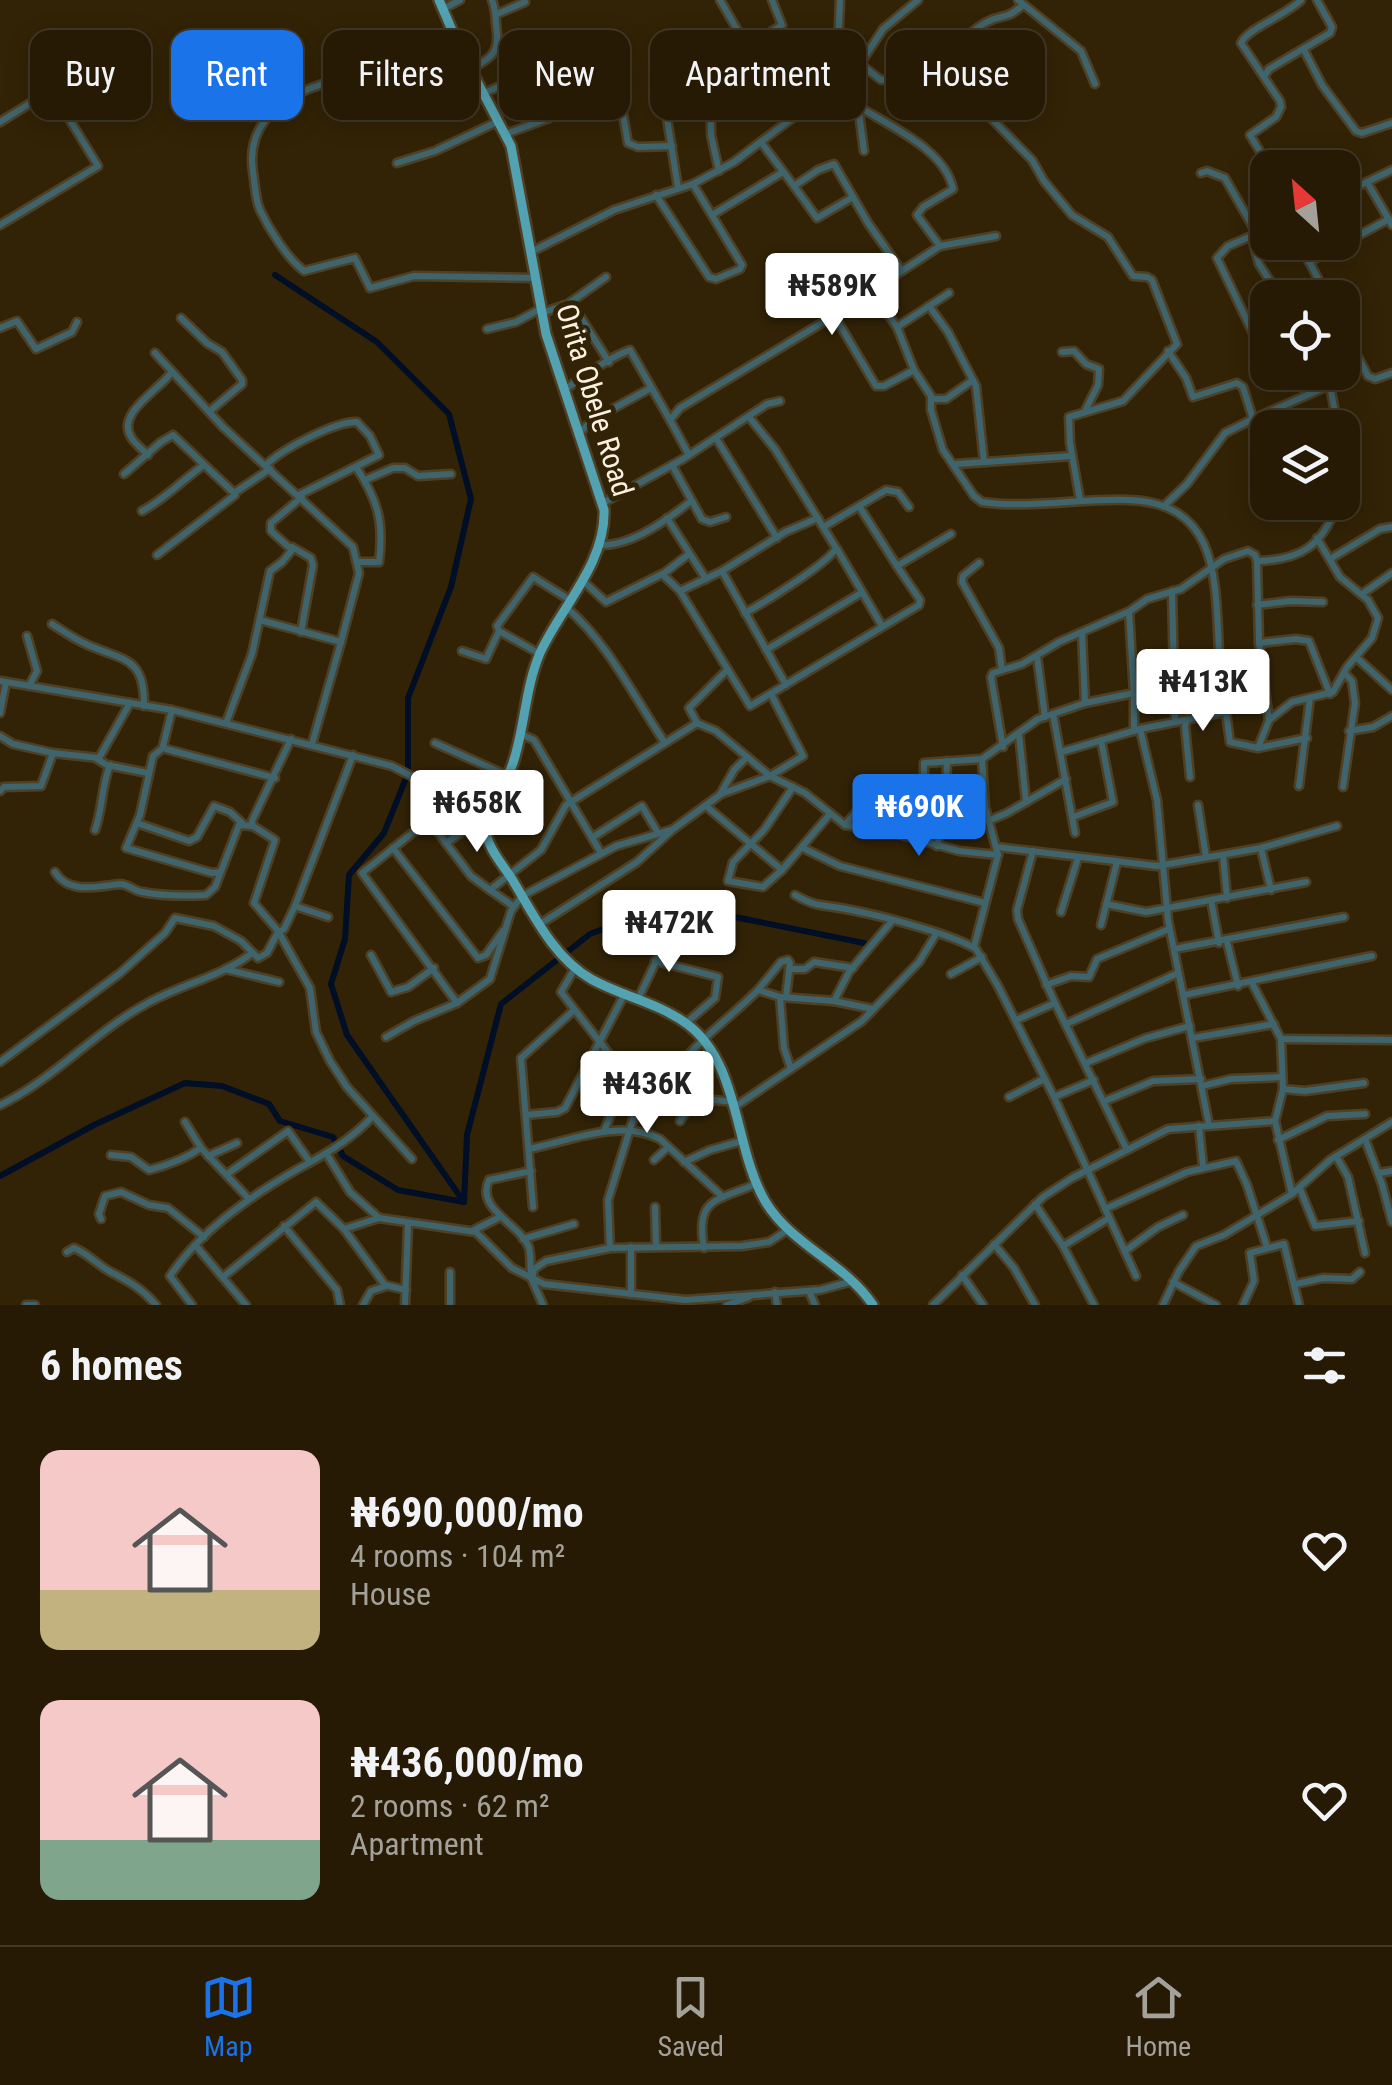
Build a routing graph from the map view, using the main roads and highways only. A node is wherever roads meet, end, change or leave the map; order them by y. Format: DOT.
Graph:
graph roads {
  1 [pos="441,5"];
  2 [pos="873,1305"];
  1 -- 2 [label="main road, Orita Obele Road"];
}
